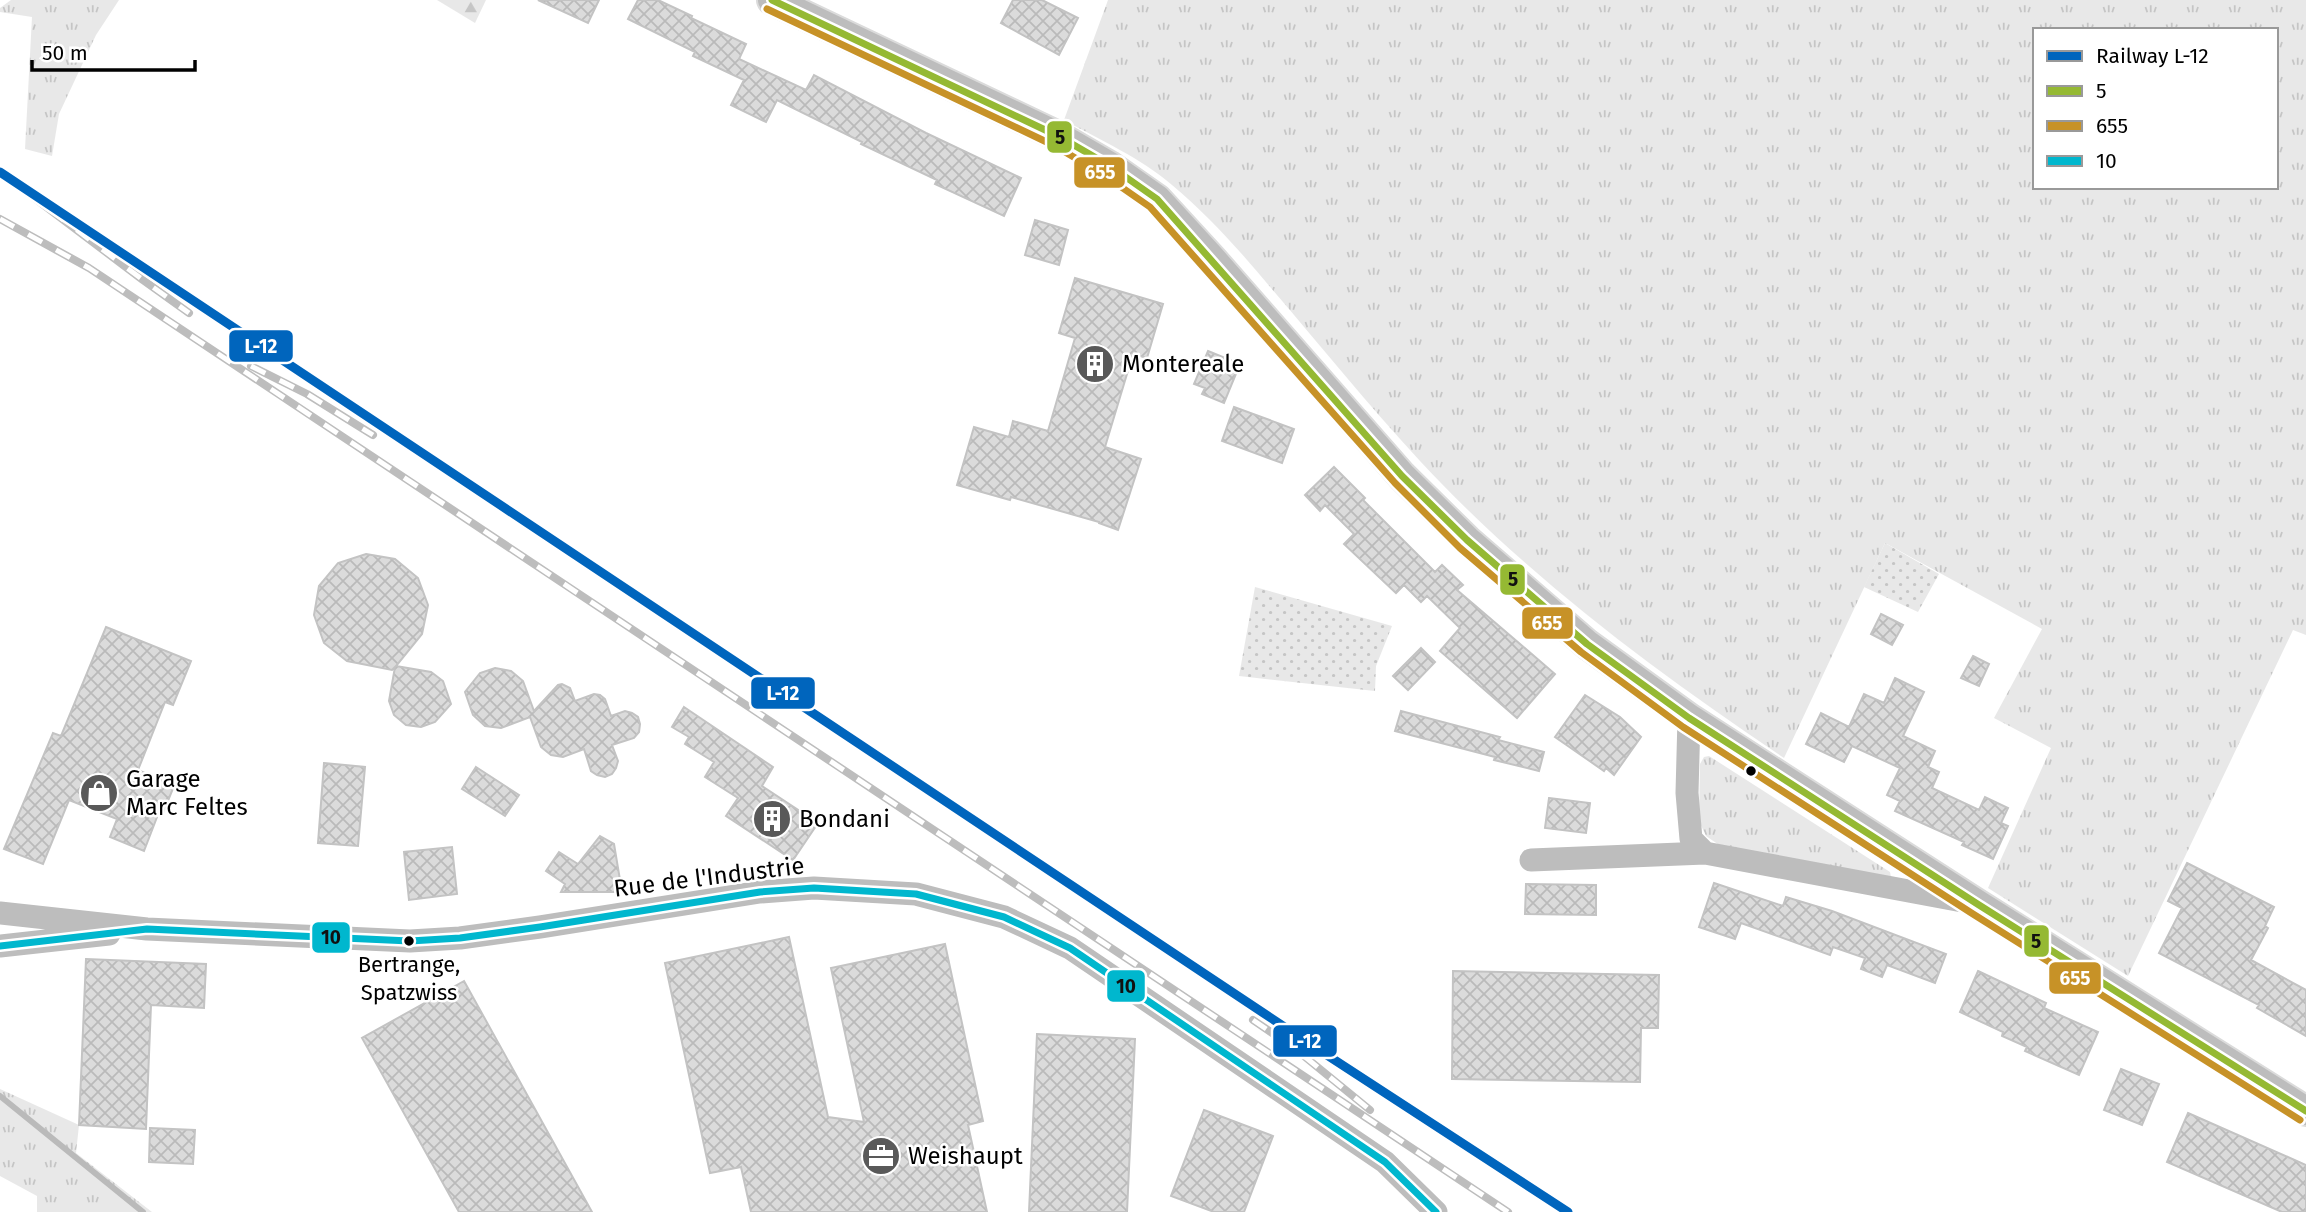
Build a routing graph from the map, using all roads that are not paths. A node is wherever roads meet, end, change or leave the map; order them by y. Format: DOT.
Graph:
graph roads {
  1 [pos="772,0"];
  2 [pos="1689,718"];
  3 [pos="1705,853"];
  4 [pos="1531,860"];
  5 [pos="1979,905"];
  6 [pos="0,913"];
  7 [pos="147,929"];
  8 [pos="0,946"];
  9 [pos="2306,1111"];
  10 [pos="1436,1212"];
  1 -- 2 [label="main road"];
  2 -- 3 [label="street"];
  2 -- 5 [label="main road"];
  3 -- 4 [label="street"];
  3 -- 5 [label="street"];
  5 -- 9 [label="main road"];
  6 -- 7 [label="street, Rue de l'Industrie"];
  7 -- 8 [label="street, Rue de l'Industrie"];
  7 -- 10 [label="street, Rue de l'Industrie"];
}
